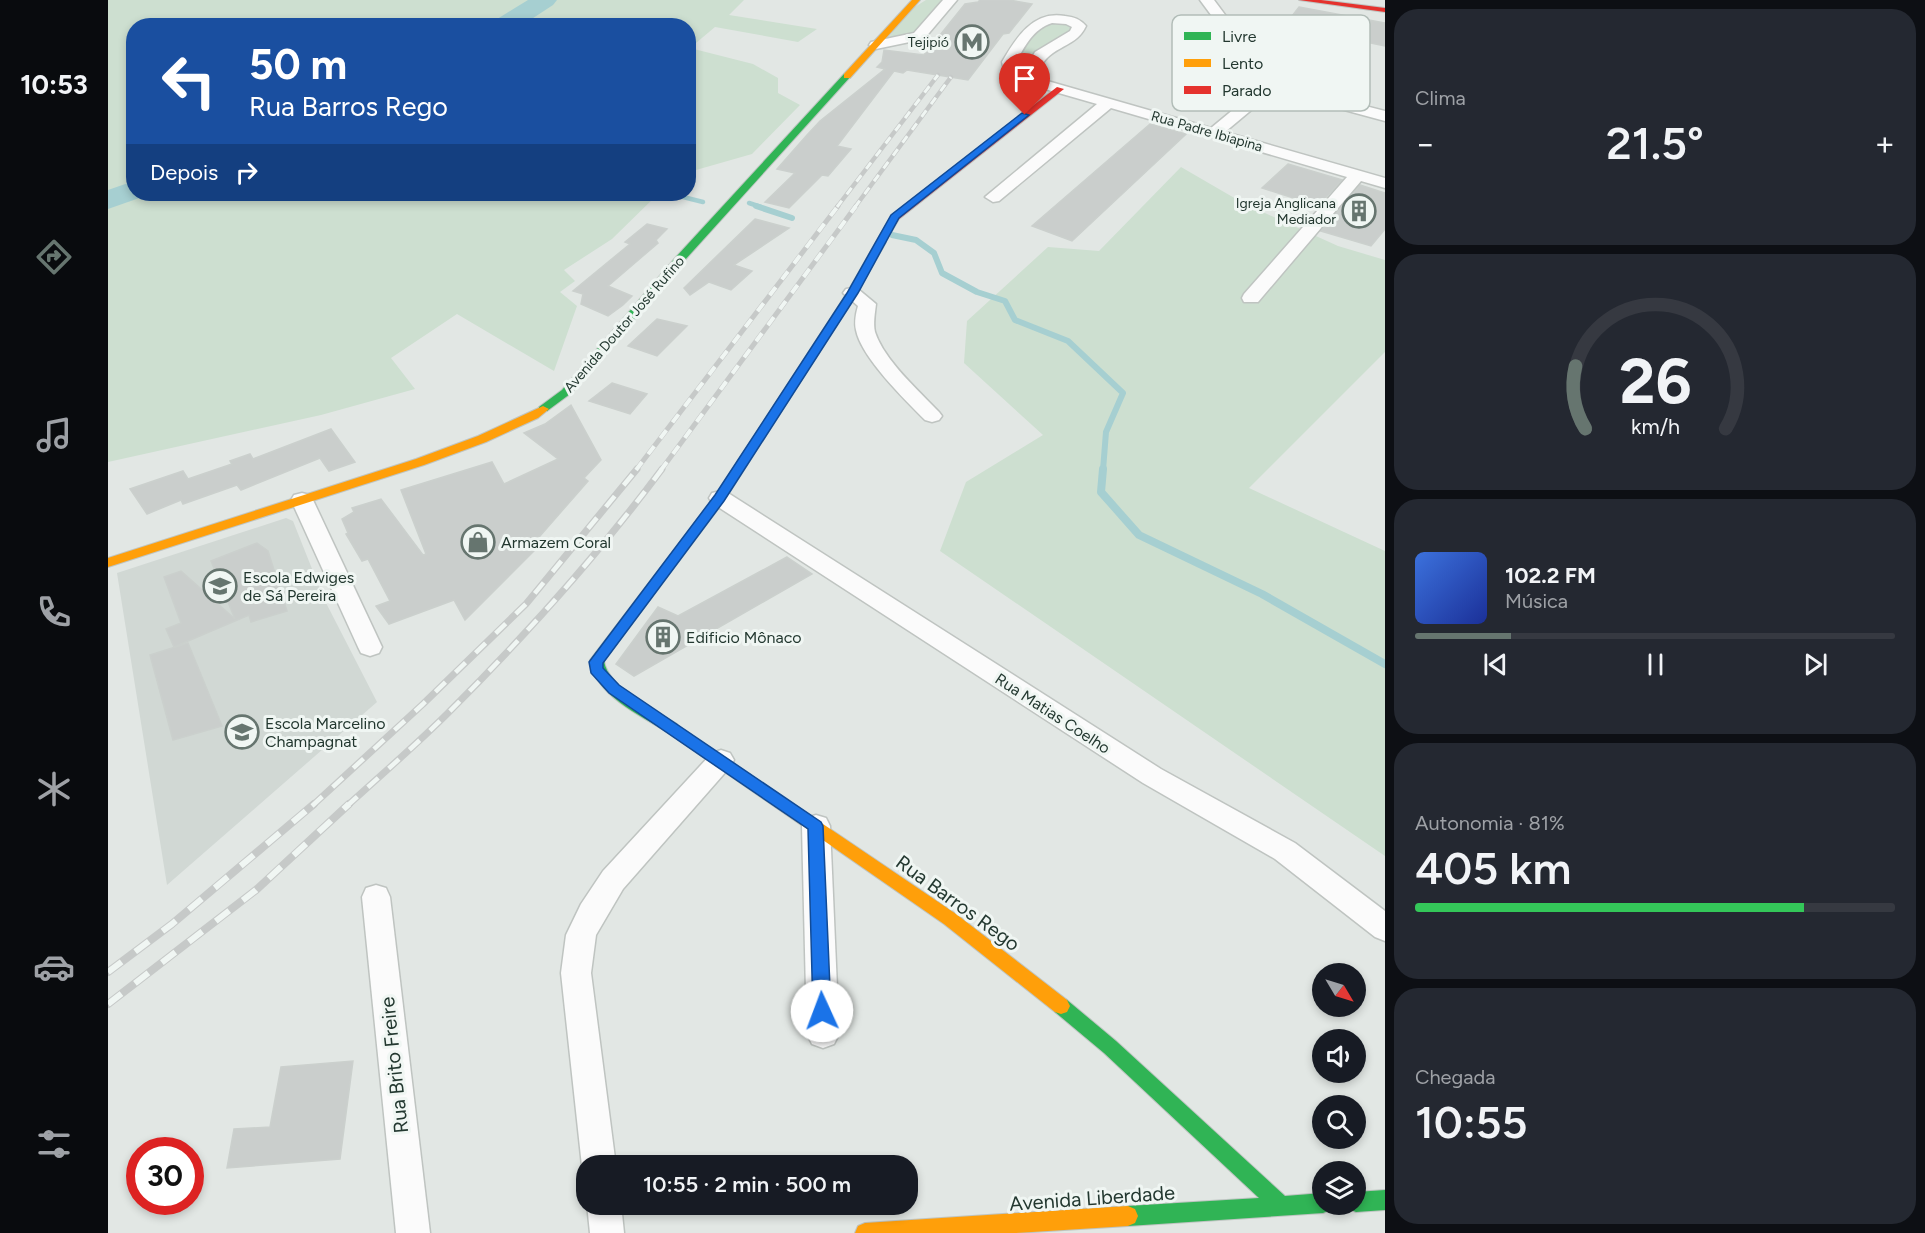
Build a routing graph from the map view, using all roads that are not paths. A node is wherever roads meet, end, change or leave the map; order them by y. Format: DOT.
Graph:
graph roads {
  1 [pos="916,0"];
  2 [pos="950,0"];
  3 [pos="1207,0"];
  4 [pos="1304,0"];
  5 [pos="1385,10"];
  6 [pos="1218,15"];
  7 [pos="876,45"];
  8 [pos="1029,80"];
  9 [pos="1060,88"];
  10 [pos="1108,102"];
  11 [pos="1241,111"];
  12 [pos="1366,111"];
  13 [pos="1385,116"];
  14 [pos="1214,133"];
  15 [pos="1358,175"];
  16 [pos="1385,183"];
  17 [pos="993,197"];
  18 [pos="852,293"];
  19 [pos="1251,298"];
  20 [pos="932,416"];
  21 [pos="720,498"];
  22 [pos="302,500"];
  23 [pos="108,563"];
  24 [pos="370,647"];
  25 [pos="721,760"];
  26 [pos="816,826"];
  27 [pos="376,897"];
  28 [pos="1385,928"];
  29 [pos="823,1034"];
  30 [pos="598,1155"];
  31 [pos="1385,1200"];
  32 [pos="1366,1201"];
  33 [pos="1312,1204"];
  34 [pos="1281,1205"];
  35 [pos="605,1215"];
  36 [pos="413,1233"];
  37 [pos="607,1233"];
  38 [pos="865,1233"];
  1 -- 7 [label="street, Avenida Doutor José Rufino"];
  2 -- 7 [label="street"];
  3 -- 6 [label="street"];
  4 -- 5 [label="street"];
  7 -- 22 [label="street, Avenida Doutor José Rufino"];
  8 -- 8 [label="street"];
  8 -- 9 [label="street, Rua Padre Ibiapina"];
  9 -- 10 [label="street, Rua Padre Ibiapina"];
  9 -- 18 [label="street"];
  10 -- 14 [label="street, Rua Padre Ibiapina"];
  10 -- 17 [label="street"];
  11 -- 14 [label="street"];
  12 -- 13 [label="street"];
  14 -- 15 [label="street, Rua Padre Ibiapina"];
  15 -- 16 [label="street, Rua Padre Ibiapina"];
  15 -- 19 [label="street"];
  18 -- 20 [label="street"];
  18 -- 21 [label="street"];
  21 -- 25 [label="street, Rua Barros Rego"];
  21 -- 28 [label="street, Rua Matias Coelho"];
  22 -- 23 [label="street, Avenida Doutor José Rufino"];
  22 -- 24 [label="street"];
  25 -- 26 [label="street, Rua Barros Rego"];
  25 -- 30 [label="street"];
  26 -- 29 [label="street"];
  26 -- 34 [label="street, Rua Barros Rego"];
  27 -- 36 [label="street, Rua Brito Freire"];
  31 -- 32 [label="street"];
  33 -- 34 [label="street, Avenida Liberdade"];
  34 -- 38 [label="street, Avenida Liberdade"];
  35 -- 37 [label="street"];
}
